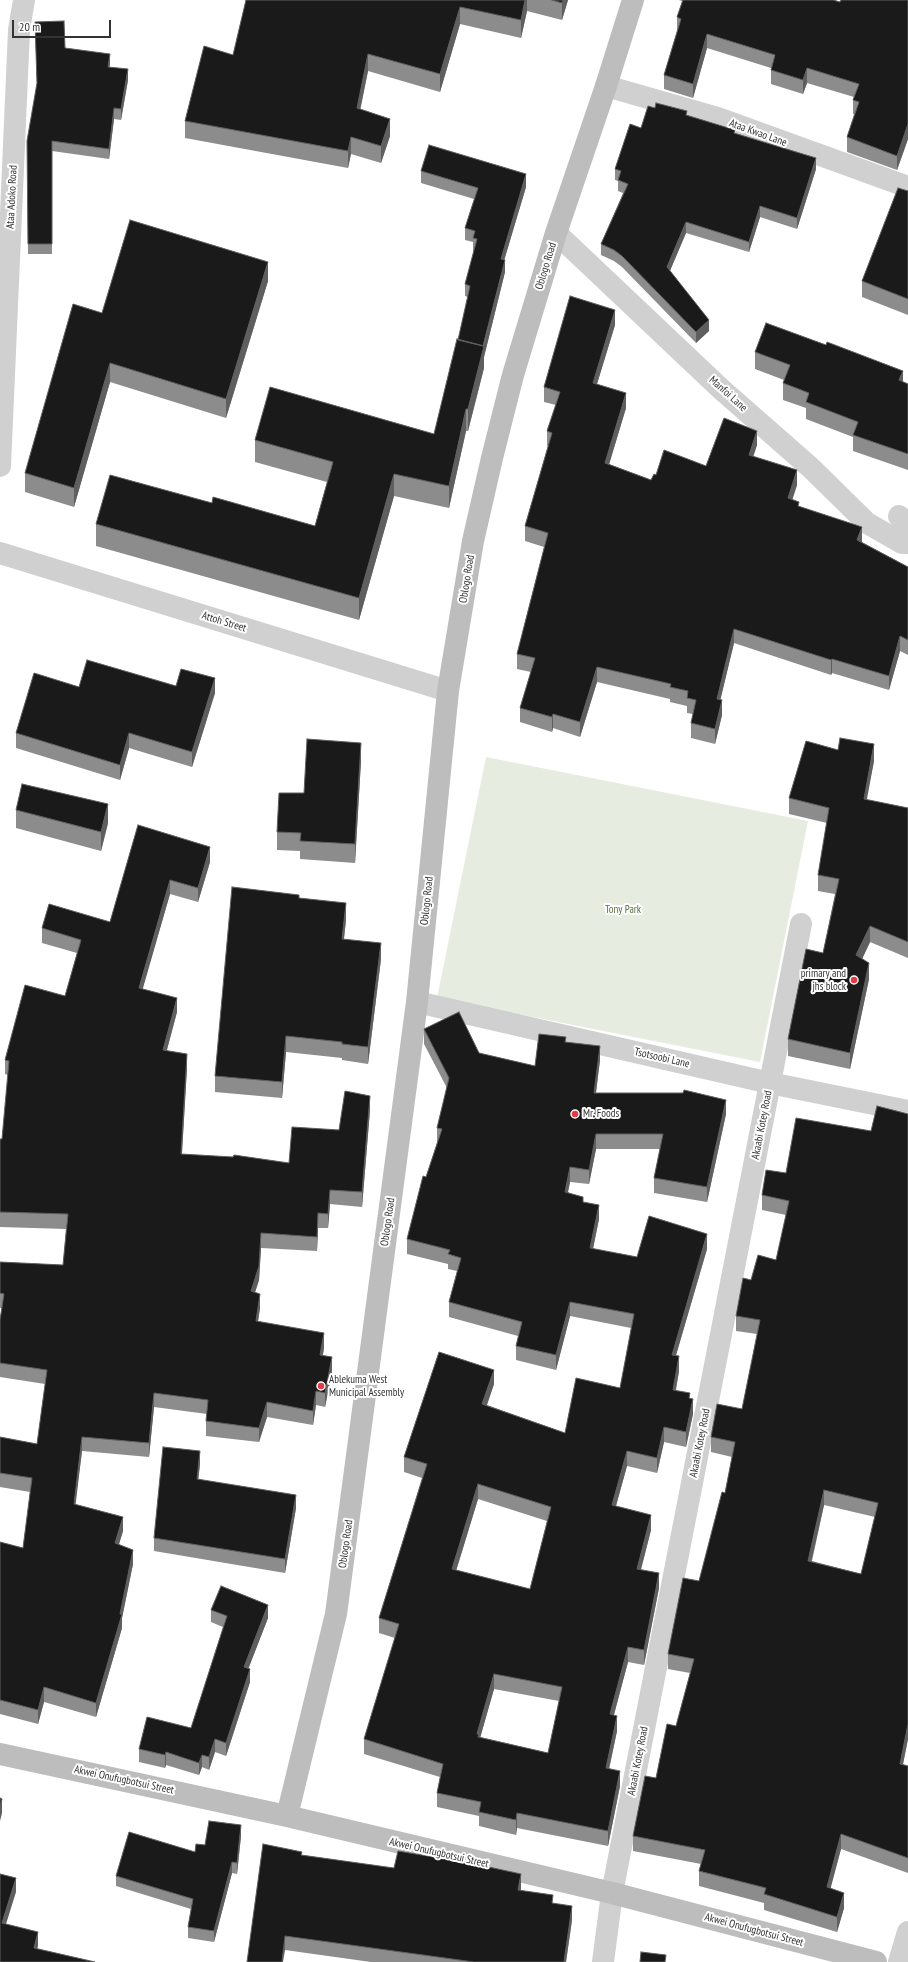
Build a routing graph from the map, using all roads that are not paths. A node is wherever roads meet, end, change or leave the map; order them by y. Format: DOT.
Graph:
graph roads {
  1 [pos="24,0"];
  2 [pos="633,0"];
  3 [pos="606,86"];
  4 [pos="908,187"];
  5 [pos="556,233"];
  6 [pos="0,466"];
  7 [pos="908,543"];
  8 [pos="0,553"];
  9 [pos="448,691"];
  10 [pos="802,924"];
  11 [pos="417,1002"];
  12 [pos="770,1083"];
  13 [pos="908,1111"];
  14 [pos="0,1754"];
  15 [pos="287,1816"];
  16 [pos="612,1894"];
  17 [pos="908,1932"];
  18 [pos="603,1962"];
  19 [pos="876,1962"];
  20 [pos="899,1962"];
  1 -- 6 [label="street, Ataa Adoko Road"];
  2 -- 3 [label="main road, Oblogo Road"];
  3 -- 4 [label="street, Ataa Kwao Lane"];
  3 -- 5 [label="main road, Oblogo Road"];
  5 -- 7 [label="street, Manfoi Lane"];
  5 -- 9 [label="main road, Oblogo Road"];
  8 -- 9 [label="street, Attoh Street"];
  9 -- 11 [label="main road, Oblogo Road"];
  10 -- 12 [label="street, Akaabi Kotey Road"];
  11 -- 12 [label="street, Tsotsoobi Lane"];
  11 -- 15 [label="main road, Oblogo Road"];
  12 -- 13 [label="street, Tsotsoobi Lane"];
  12 -- 16 [label="street, Akaabi Kotey Road"];
  14 -- 15 [label="main road, Akwei Onufugbotsui Street"];
  15 -- 16 [label="main road, Akwei Onufugbotsui Street"];
  16 -- 18 [label="street, Akaabi Kotey Road"];
  16 -- 19 [label="main road, Akwei Onufugbotsui Street"];
  17 -- 20 [label="street"];
}
